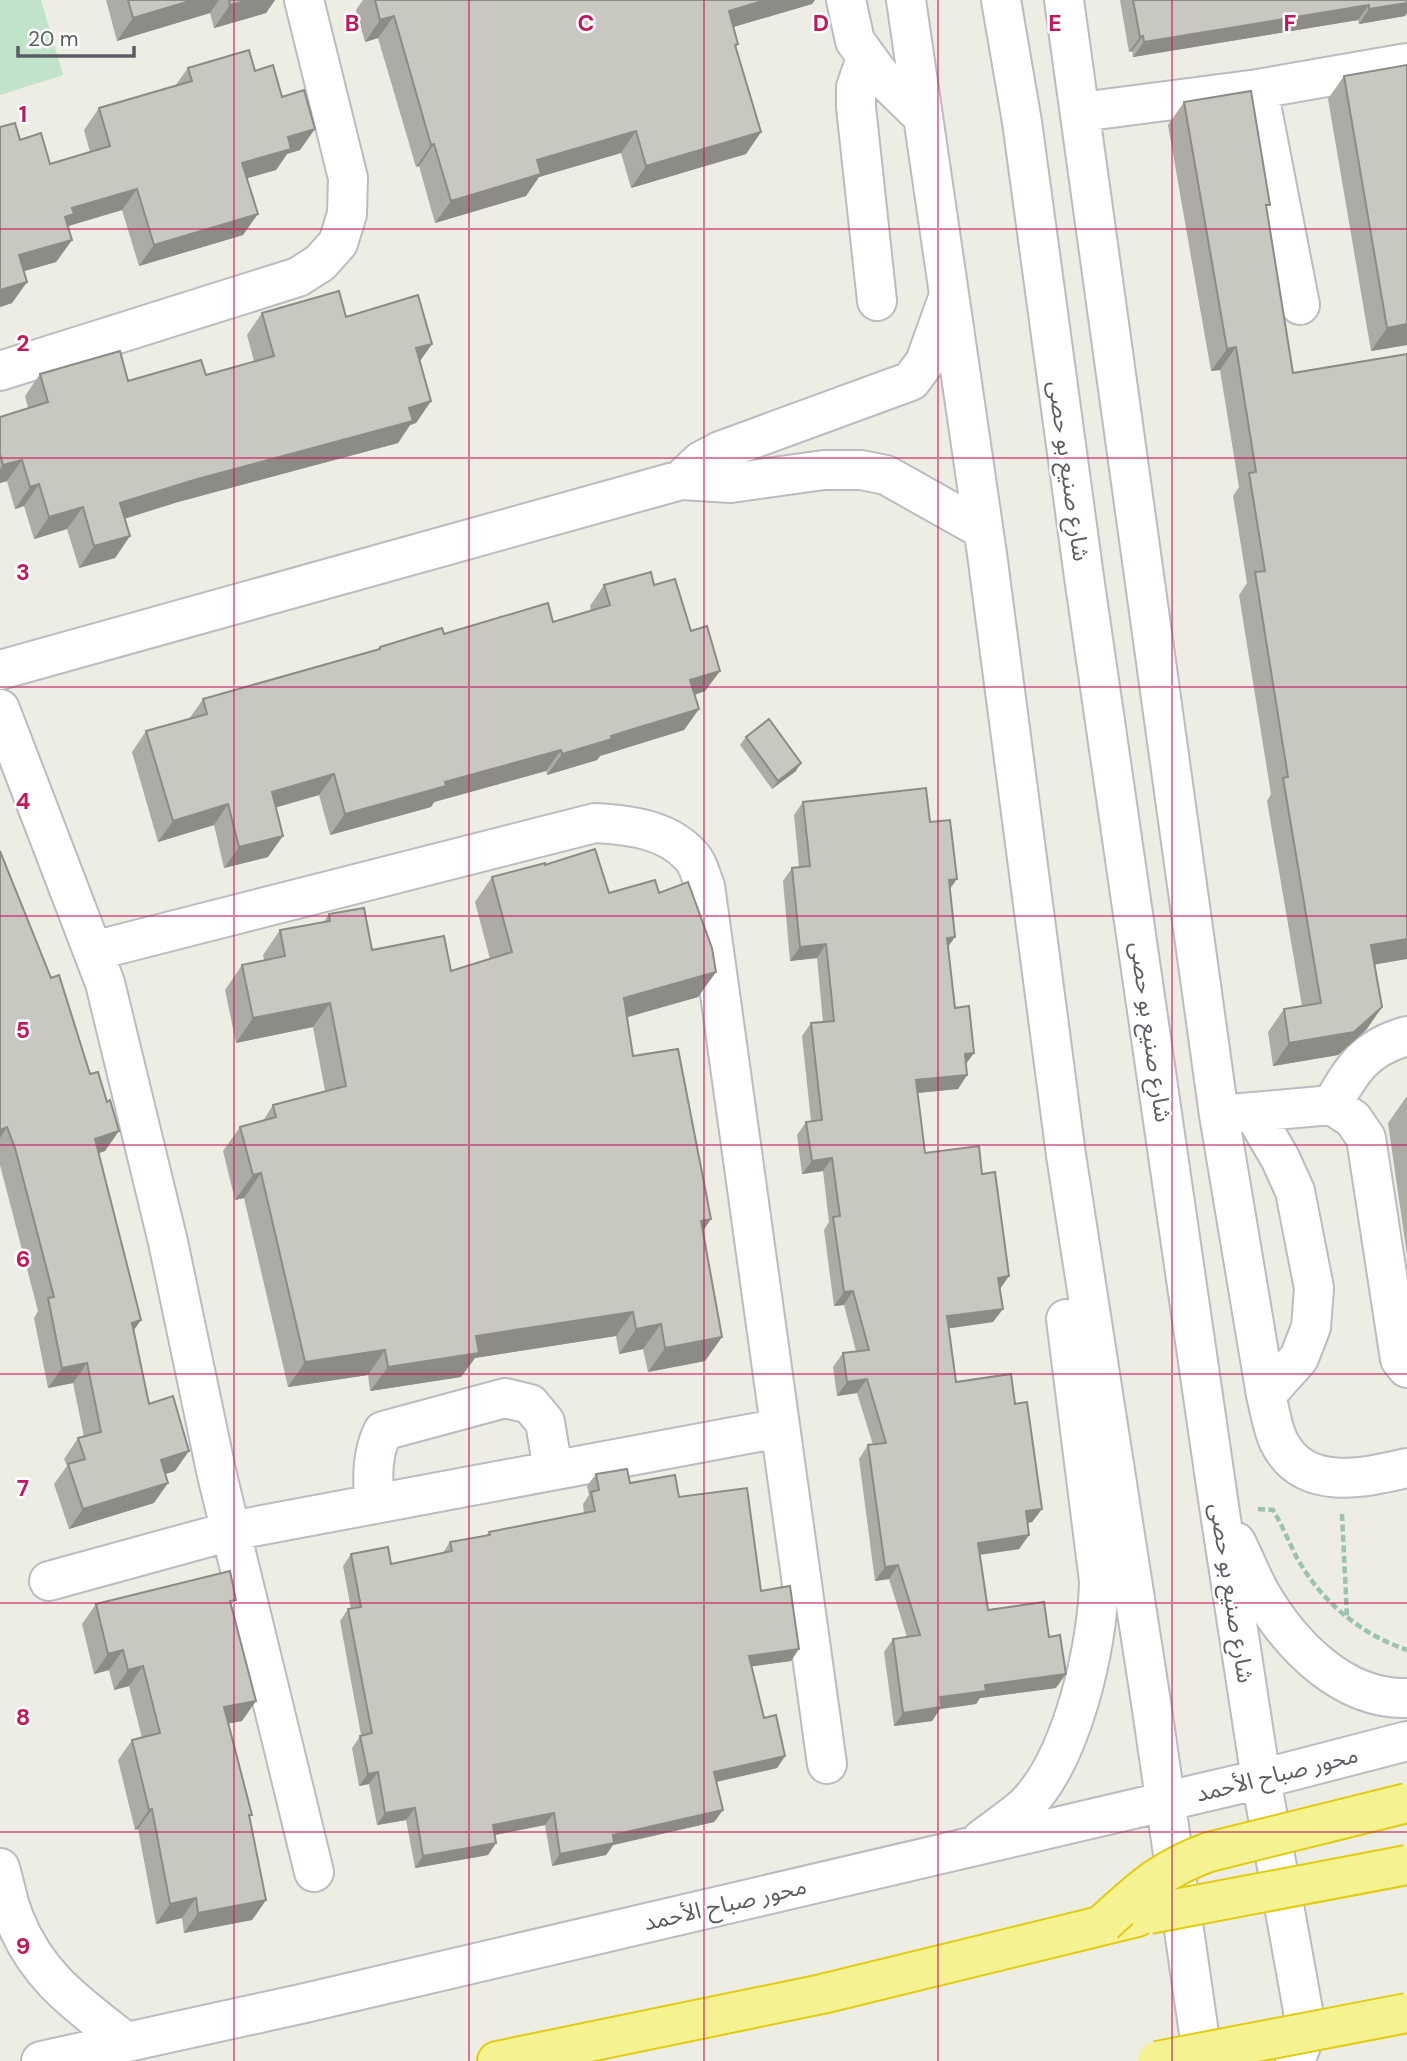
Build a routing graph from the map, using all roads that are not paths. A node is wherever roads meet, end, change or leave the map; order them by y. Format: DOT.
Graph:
graph roads {
  1 [pos="304,0"];
  2 [pos="846,0"];
  3 [pos="906,0"];
  4 [pos="1001,0"];
  5 [pos="1065,0"];
  6 [pos="866,58"];
  7 [pos="1407,63"];
  8 [pos="1258,89"];
  9 [pos="1081,111"];
  10 [pos="923,117"];
  11 [pos="950,294"];
  12 [pos="877,301"];
  13 [pos="1300,305"];
  14 [pos="0,371"];
  15 [pos="681,480"];
  16 [pos="982,529"];
  17 [pos="0,670"];
  18 [pos="0,709"];
  19 [pos="93,951"];
  20 [pos="1407,1036"];
  21 [pos="1332,1105"];
  22 [pos="1236,1114"];
  23 [pos="1066,1155"];
  24 [pos="1407,1368"];
  25 [pos="1266,1395"];
  26 [pos="780,1428"];
  27 [pos="1407,1468"];
  28 [pos="553,1470"];
  29 [pos="373,1504"];
  30 [pos="1219,1506"];
  31 [pos="231,1531"];
  32 [pos="49,1581"];
  33 [pos="1407,1698"];
  34 [pos="1407,1741"];
  35 [pos="827,1764"];
  36 [pos="1261,1779"];
  37 [pos="1165,1801"];
  38 [pos="1407,1803"];
  39 [pos="971,1846"];
  40 [pos="1407,1865"];
  41 [pos="0,1868"];
  42 [pos="314,1872"];
  43 [pos="1104,1923"];
  44 [pos="1407,2013"];
  45 [pos="126,2042"];
  46 [pos="41,2061"];
  47 [pos="497,2061"];
  48 [pos="1157,2061"];
  49 [pos="1203,2061"];
  50 [pos="1295,2061"];
  1 -- 14 [label="street"];
  2 -- 6 [label="street"];
  3 -- 10 [label="street"];
  4 -- 30 [label="street, شارع صنيع بو حصى"];
  5 -- 9 [label="street"];
  6 -- 10 [label="street"];
  6 -- 12 [label="street"];
  7 -- 8 [label="street"];
  8 -- 9 [label="street"];
  8 -- 13 [label="street"];
  9 -- 22 [label="street"];
  10 -- 11 [label="street"];
  11 -- 15 [label="street"];
  11 -- 16 [label="street"];
  15 -- 16 [label="street"];
  15 -- 17 [label="street"];
  16 -- 23 [label="street"];
  18 -- 19 [label="street"];
  19 -- 26 [label="street"];
  19 -- 31 [label="street"];
  20 -- 21 [label="street"];
  21 -- 22 [label="street"];
  21 -- 24 [label="street"];
  22 -- 25 [label="street"];
  22 -- 25 [label="street"];
  23 -- 37 [label="street"];
  23 -- 39 [label="street"];
  25 -- 27 [label="street"];
  26 -- 28 [label="street"];
  26 -- 35 [label="street"];
  28 -- 29 [label="street"];
  28 -- 29 [label="street"];
  29 -- 31 [label="street"];
  30 -- 33 [label="street"];
  30 -- 36 [label="street, شارع صنيع بو حصى"];
  31 -- 32 [label="street"];
  31 -- 42 [label="street"];
  34 -- 36 [label="street, محور صباح الأحمد"];
  36 -- 37 [label="street, محور صباح الأحمد"];
  36 -- 50 [label="street, شارع صنيع بو حصى"];
  37 -- 39 [label="street, محور صباح الأحمد"];
  37 -- 49 [label="street"];
  38 -- 43 [label="highway, bridge"];
  39 -- 45 [label="street, محور صباح الأحمد"];
  40 -- 43 [label="highway, bridge"];
  41 -- 45 [label="street"];
  43 -- 47 [label="highway"];
  44 -- 48 [label="highway, bridge"];
  45 -- 46 [label="street, محور صباح الأحمد"];
}
